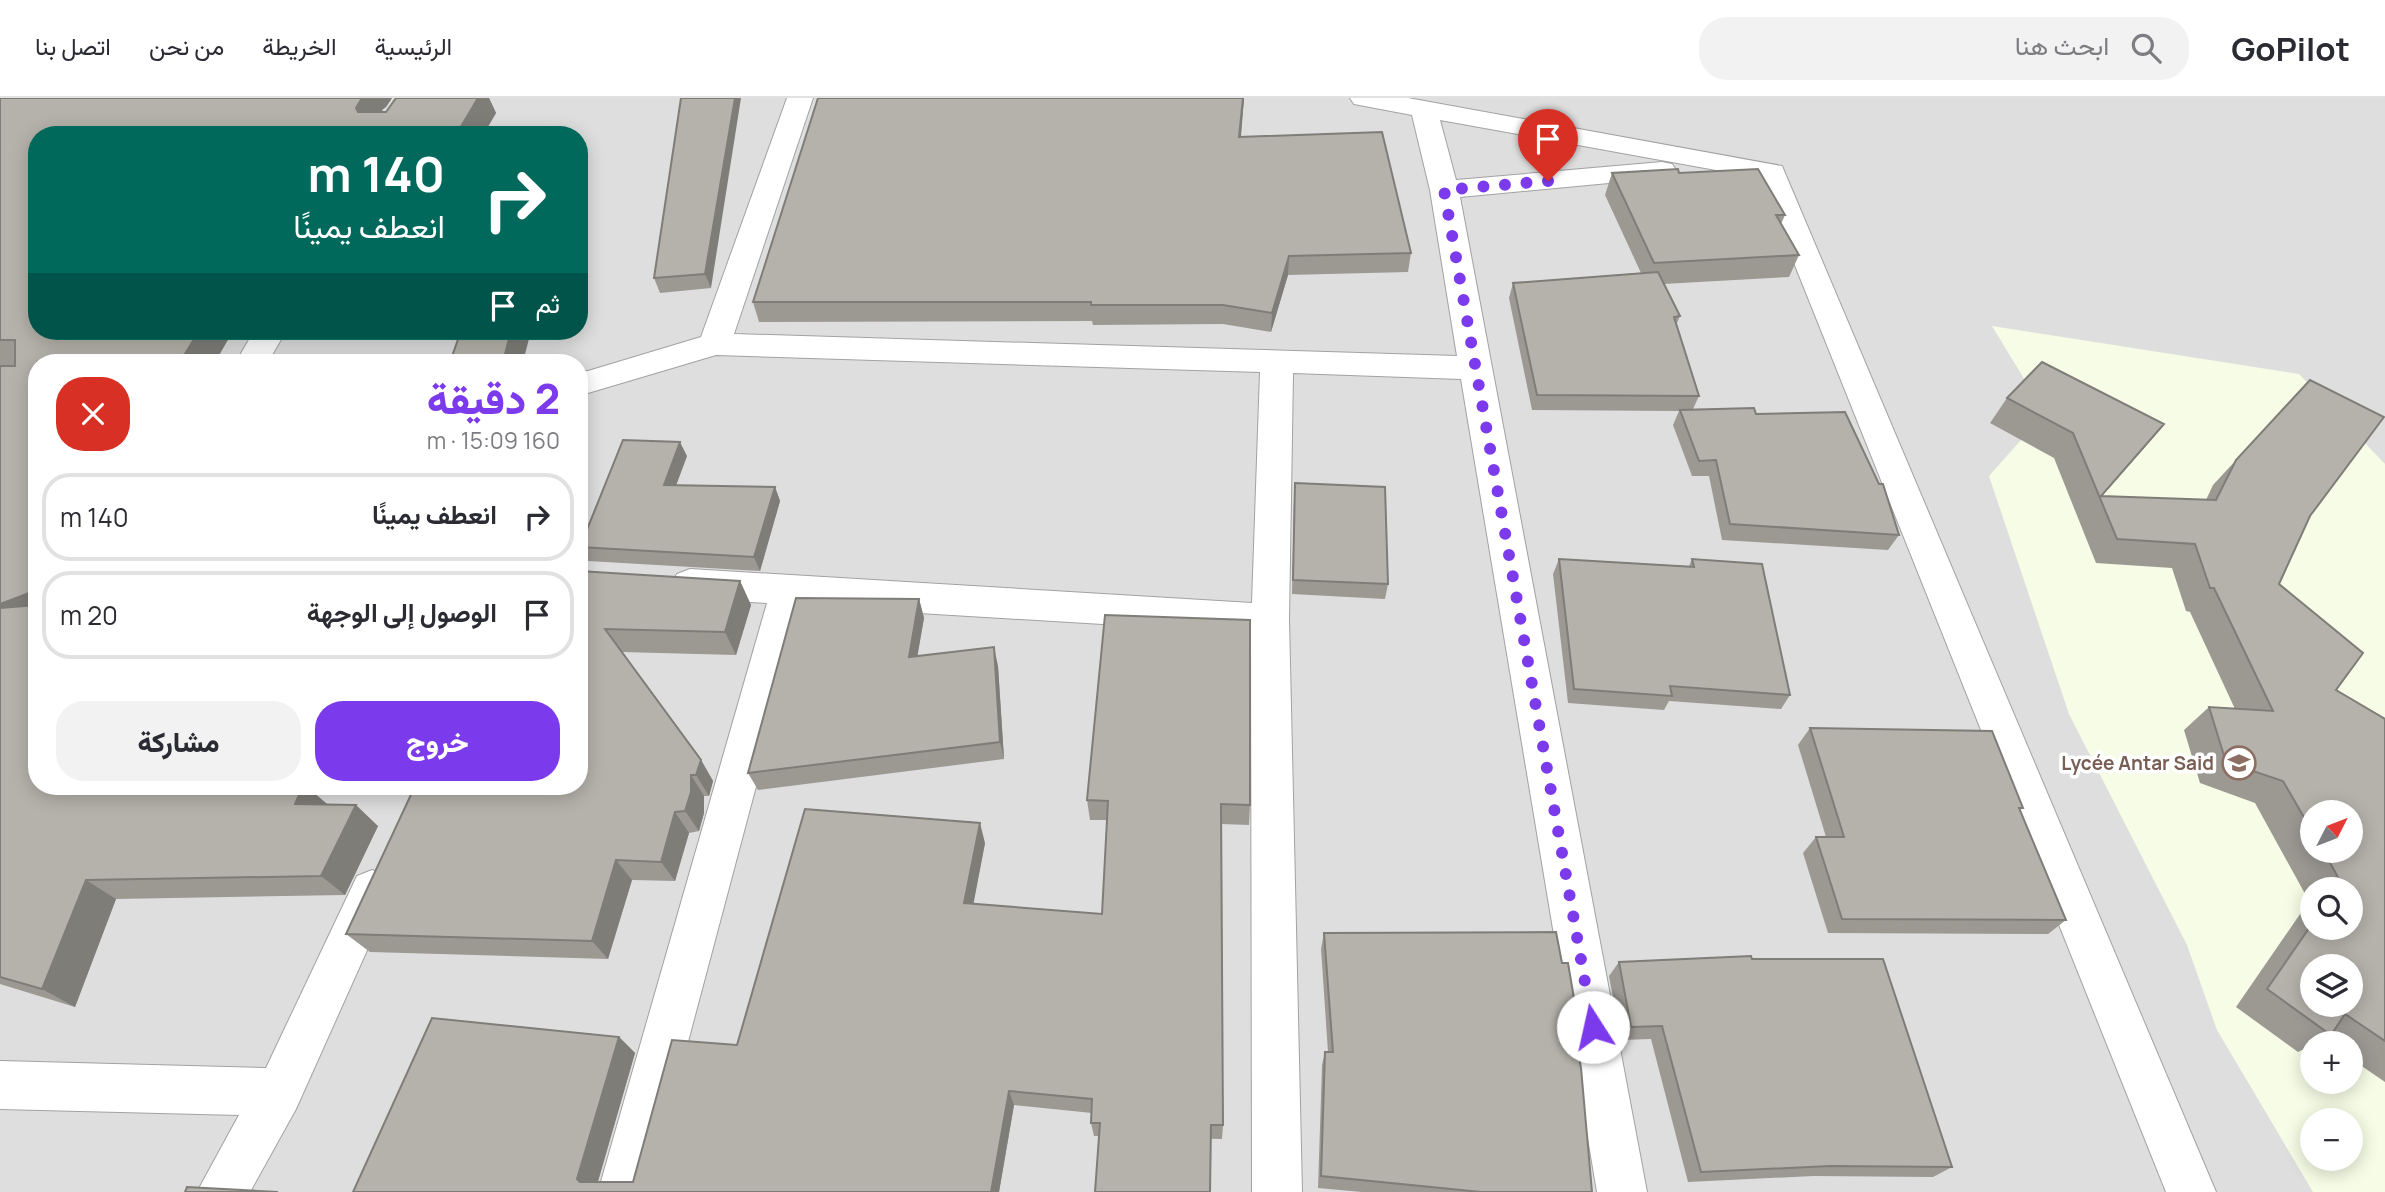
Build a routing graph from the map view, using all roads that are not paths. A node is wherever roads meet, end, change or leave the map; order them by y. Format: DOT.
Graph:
graph roads {
  1 [pos="800,98"];
  2 [pos="1363,98"];
  3 [pos="1424,109"];
  4 [pos="1728,164"];
  5 [pos="1444,190"];
  6 [pos="715,344"];
  7 [pos="1277,364"];
  8 [pos="1476,368"];
  9 [pos="588,388"];
  10 [pos="663,582"];
  11 [pos="789,590"];
  12 [pos="1270,619"];
  13 [pos="387,859"];
  14 [pos="0,1085"];
  15 [pos="279,1092"];
  16 [pos="222,1192"];
  17 [pos="623,1192"];
  18 [pos="1277,1192"];
  19 [pos="1622,1192"];
  20 [pos="2191,1192"];
  1 -- 6 [label="street"];
  2 -- 3 [label="street"];
  3 -- 4 [label="street"];
  3 -- 5 [label="street"];
  4 -- 5 [label="street"];
  4 -- 20 [label="street"];
  5 -- 8 [label="street"];
  6 -- 7 [label="street"];
  6 -- 9 [label="street"];
  7 -- 8 [label="street"];
  7 -- 12 [label="street"];
  8 -- 19 [label="street"];
  10 -- 11 [label="street"];
  11 -- 12 [label="street"];
  11 -- 17 [label="street"];
  12 -- 18 [label="street"];
  13 -- 15 [label="street"];
  14 -- 15 [label="street"];
  15 -- 16 [label="street"];
}
